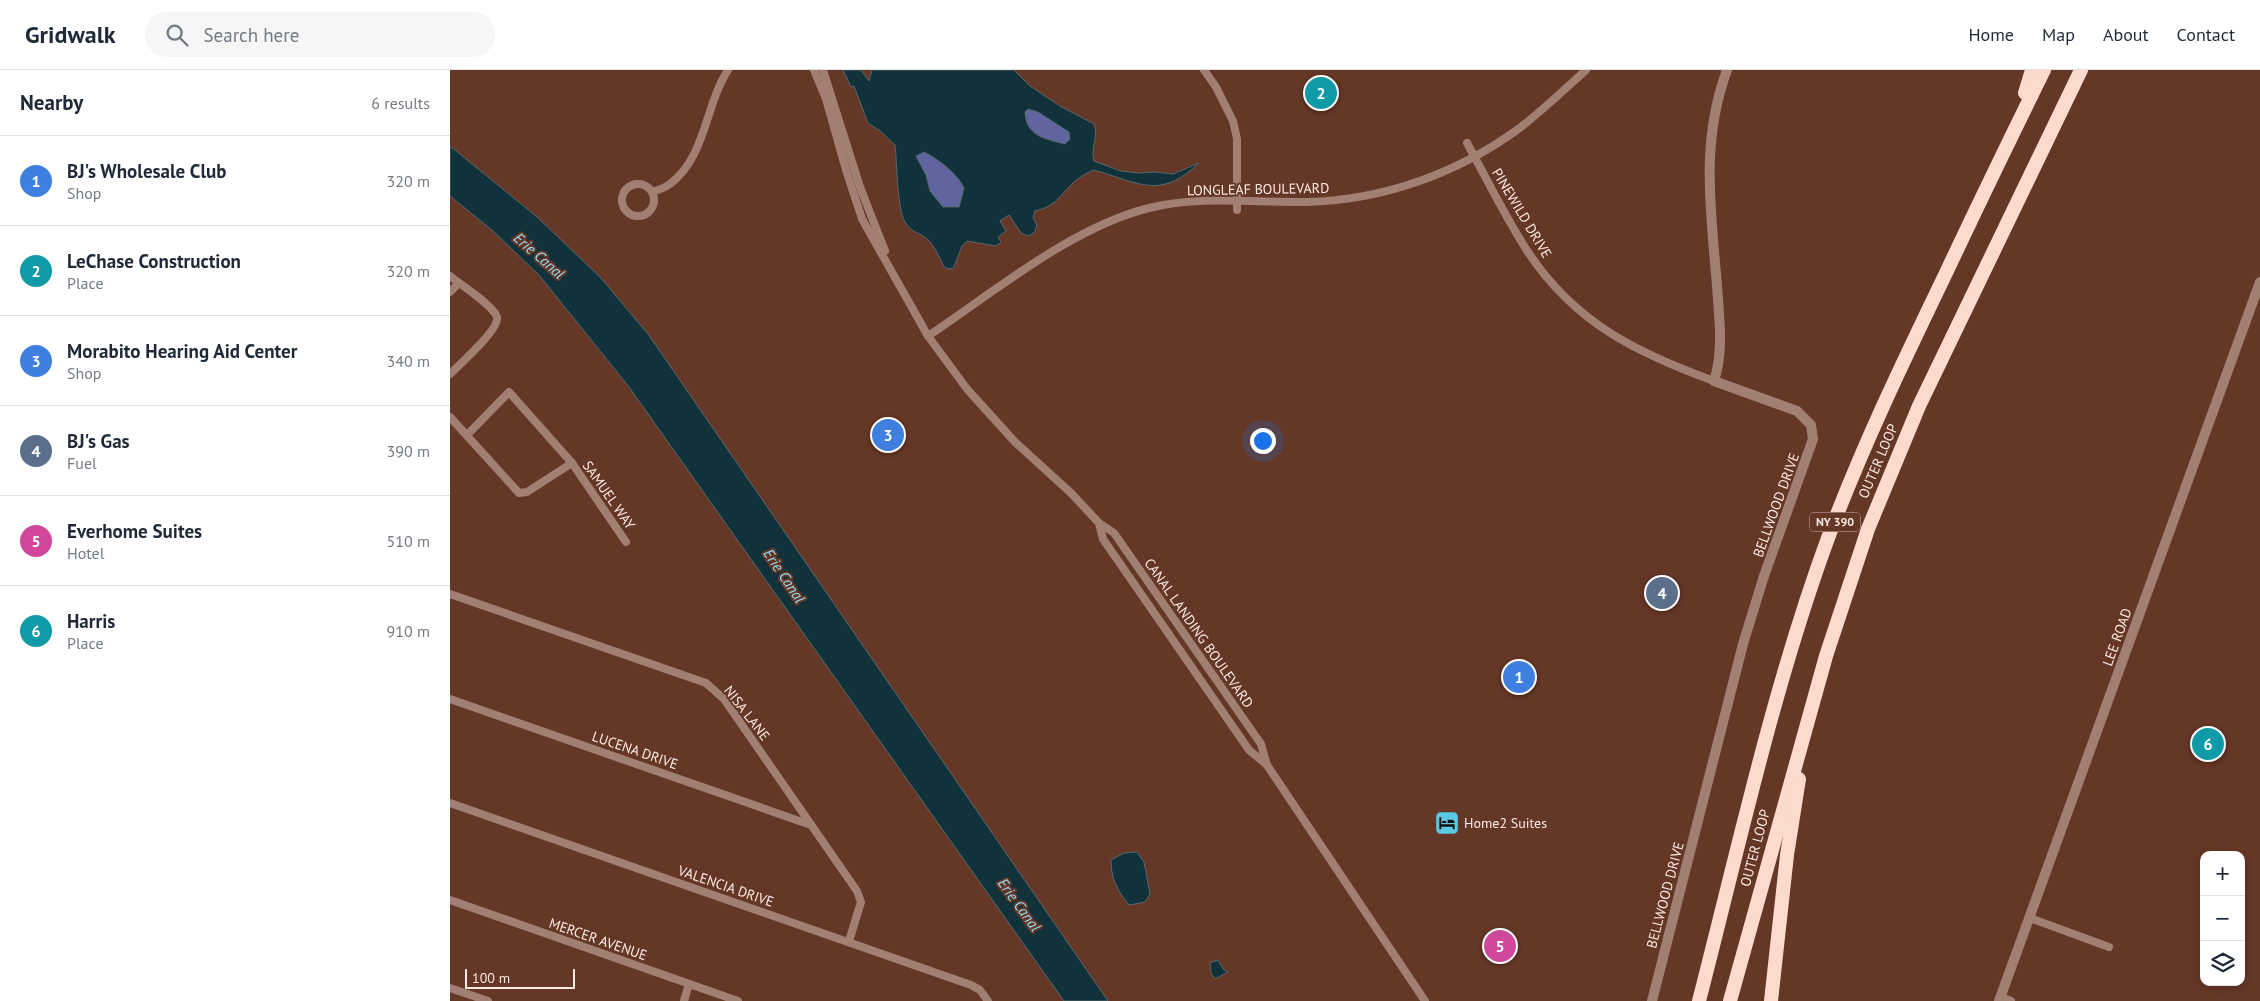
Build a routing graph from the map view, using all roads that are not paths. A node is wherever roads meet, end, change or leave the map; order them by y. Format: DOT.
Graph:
graph roads {
  1 [pos="728,70"];
  2 [pos="814,70"];
  3 [pos="823,70"];
  4 [pos="1204,70"];
  5 [pos="1586,70"];
  6 [pos="1727,70"];
  7 [pos="2032,70"];
  8 [pos="2044,70"];
  9 [pos="2081,70"];
  10 [pos="1467,143"];
  11 [pos="1475,157"];
  12 [pos="2002,157"];
  13 [pos="652,192"];
  14 [pos="1237,199"];
  15 [pos="1237,210"];
  16 [pos="892,272"];
  17 [pos="450,276"];
  18 [pos="2260,282"];
  19 [pos="458,283"];
  20 [pos="450,292"];
  21 [pos="928,336"];
  22 [pos="450,374"];
  23 [pos="1714,381"];
  24 [pos="450,417"];
  25 [pos="467,435"];
  26 [pos="572,463"];
  27 [pos="1099,523"];
  28 [pos="626,542"];
  29 [pos="450,594"];
  30 [pos="450,699"];
  31 [pos="1811,707"];
  32 [pos="1267,765"];
  33 [pos="450,802"];
  34 [pos="812,825"];
  35 [pos="450,900"];
  36 [pos="2030,918"];
  37 [pos="849,941"];
  38 [pos="2109,947"];
  39 [pos="690,984"];
  40 [pos="450,988"];
  41 [pos="2004,1000"];
  42 [pos="488,1001"];
  43 [pos="684,1001"];
  44 [pos="738,1001"];
  45 [pos="988,1001"];
  46 [pos="1425,1001"];
  47 [pos="1652,1001"];
  48 [pos="1699,1001"];
  49 [pos="1730,1001"];
  50 [pos="1771,1001"];
  1 -- 13 [label="street"];
  2 -- 16 [label="street, CANAL LANDING BOULEVARD"];
  3 -- 16 [label="street, CANAL LANDING BOULEVARD"];
  4 -- 14 [label="street"];
  5 -- 11 [label="street, LONGLEAF BOULEVARD"];
  6 -- 23 [label="street"];
  7 -- 12 [label="highway"];
  8 -- 12 [label="highway, OUTER LOOP / NY 390"];
  9 -- 31 [label="highway, OUTER LOOP / NY 390"];
  10 -- 11 [label="street, PINEWILD DRIVE"];
  11 -- 14 [label="street, LONGLEAF BOULEVARD"];
  11 -- 23 [label="street, PINEWILD DRIVE"];
  12 -- 48 [label="highway, OUTER LOOP / NY 390"];
  13 -- 13 [label="street"];
  14 -- 15 [label="street"];
  14 -- 21 [label="street, LONGLEAF BOULEVARD"];
  16 -- 21 [label="street, CANAL LANDING BOULEVARD"];
  17 -- 19 [label="street"];
  18 -- 36 [label="street, LEE ROAD"];
  19 -- 20 [label="street"];
  19 -- 22 [label="street"];
  21 -- 27 [label="street, CANAL LANDING BOULEVARD"];
  23 -- 47 [label="street, BELLWOOD DRIVE"];
  24 -- 25 [label="street, SAMUEL WAY"];
  25 -- 26 [label="street, SAMUEL WAY"];
  25 -- 26 [label="street, SAMUEL WAY"];
  26 -- 28 [label="street, SAMUEL WAY"];
  27 -- 32 [label="street, CANAL LANDING BOULEVARD"];
  27 -- 32 [label="street, CANAL LANDING BOULEVARD"];
  29 -- 34 [label="street, NISA LANE"];
  30 -- 34 [label="street, LUCENA DRIVE"];
  31 -- 49 [label="highway, OUTER LOOP / NY 390"];
  31 -- 50 [label="highway"];
  32 -- 46 [label="street, CANAL LANDING BOULEVARD"];
  33 -- 37 [label="street, VALENCIA DRIVE"];
  34 -- 37 [label="street, NISA LANE"];
  35 -- 39 [label="street, MERCER AVENUE"];
  36 -- 38 [label="street"];
  36 -- 41 [label="street, LEE ROAD"];
  37 -- 45 [label="street, VALENCIA DRIVE"];
  39 -- 43 [label="street"];
  39 -- 44 [label="street, MERCER AVENUE"];
  40 -- 42 [label="street"];
}
